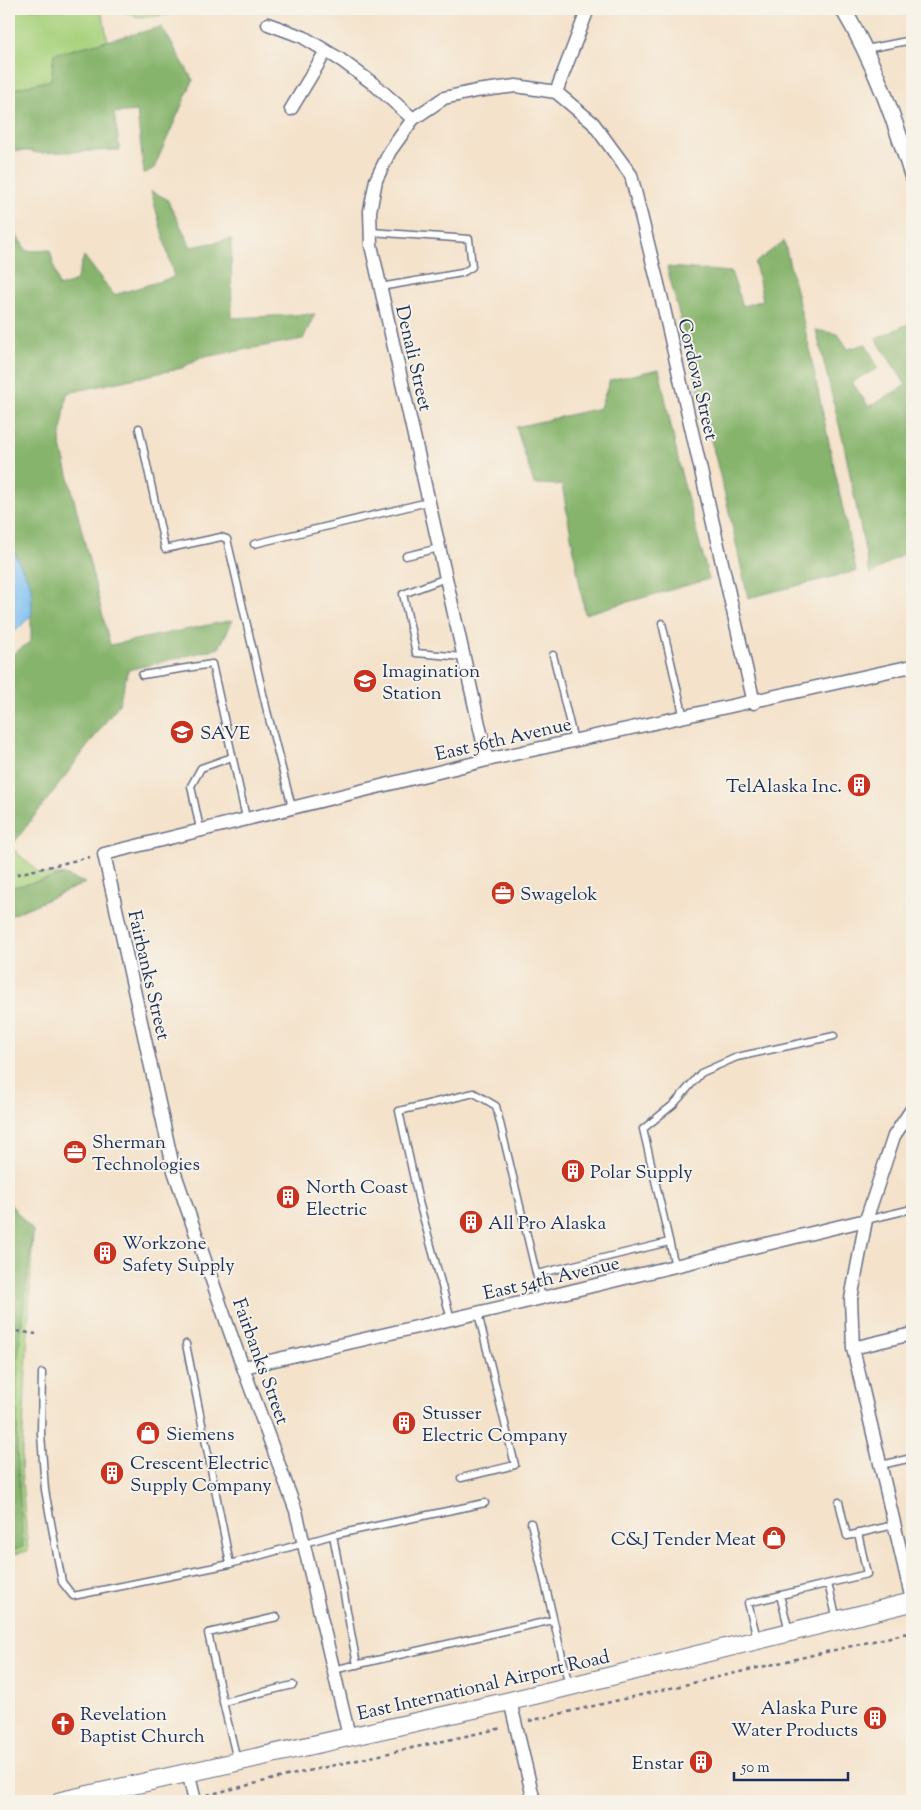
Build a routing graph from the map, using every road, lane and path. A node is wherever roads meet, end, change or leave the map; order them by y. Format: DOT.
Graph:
graph roads {
  1 [pos="588,9"];
  2 [pos="843,9"];
  3 [pos="268,24"];
  4 [pos="912,40"];
  5 [pos="864,49"];
  6 [pos="326,51"];
  7 [pos="556,92"];
  8 [pos="291,109"];
  9 [pos="413,119"];
  10 [pos="911,167"];
  11 [pos="370,232"];
  12 [pos="380,287"];
  13 [pos="139,428"];
  14 [pos="428,502"];
  15 [pos="254,544"];
  16 [pos="439,548"];
  17 [pos="406,556"];
  18 [pos="446,578"];
  19 [pos="662,623"];
  20 [pos="553,655"];
  21 [pos="463,657"];
  22 [pos="912,666"];
  23 [pos="142,675"];
  24 [pos="754,702"];
  25 [pos="684,718"];
  26 [pos="574,741"];
  27 [pos="232,756"];
  28 [pos="487,760"];
  29 [pos="292,807"];
  30 [pos="246,818"];
  31 [pos="200,829"];
  32 [pos="104,854"];
  33 [pos="9,876"];
  34 [pos="834,1036"];
  35 [pos="912,1109"];
  36 [pos="912,1209"];
  37 [pos="866,1220"];
  38 [pos="669,1242"];
  39 [pos="675,1266"];
  40 [pos="536,1274"];
  41 [pos="542,1298"];
  42 [pos="478,1313"];
  43 [pos="451,1319"];
  44 [pos="9,1330"];
  45 [pos="36,1334"];
  46 [pos="912,1334"];
  47 [pos="186,1344"];
  48 [pos="853,1348"];
  49 [pos="244,1367"];
  50 [pos="42,1374"];
  51 [pos="912,1458"];
  52 [pos="881,1465"];
  53 [pos="461,1478"];
  54 [pos="839,1502"];
  55 [pos="485,1503"];
  56 [pos="531,1523"];
  57 [pos="894,1525"];
  58 [pos="858,1533"];
  59 [pos="333,1535"];
  60 [pos="304,1544"];
  61 [pos="230,1564"];
  62 [pos="828,1584"];
  63 [pos="780,1596"];
  64 [pos="912,1601"];
  65 [pos="277,1617"];
  66 [pos="553,1620"];
  67 [pos="837,1621"];
  68 [pos="789,1632"];
  69 [pos="912,1632"];
  70 [pos="758,1640"];
  71 [pos="357,1665"];
  72 [pos="333,1670"];
  73 [pos="293,1685"];
  74 [pos="569,1687"];
  75 [pos="510,1701"];
  76 [pos="223,1702"];
  77 [pos="515,1725"];
  78 [pos="349,1736"];
  79 [pos="238,1762"];
  80 [pos="188,1772"];
  81 [pos="195,1800"];
  82 [pos="61,1801"];
  83 [pos="534,1801"];
  1 -- 7 [label="street"];
  2 -- 5 [label="street"];
  3 -- 6 [label="street"];
  4 -- 5 [label="lane"];
  5 -- 10 [label="street"];
  6 -- 8 [label="street"];
  6 -- 9 [label="street"];
  7 -- 9 [label="street, Denali Street"];
  7 -- 24 [label="street, Cordova Street"];
  9 -- 11 [label="street, Denali Street"];
  11 -- 12 [label="street, Denali Street"];
  11 -- 12 [label="lane"];
  12 -- 14 [label="street, Denali Street"];
  13 -- 29 [label="lane"];
  14 -- 15 [label="lane"];
  14 -- 16 [label="street, Denali Street"];
  16 -- 17 [label="lane"];
  16 -- 18 [label="street, Denali Street"];
  18 -- 21 [label="street, Denali Street"];
  18 -- 21 [label="lane"];
  19 -- 25 [label="lane"];
  20 -- 26 [label="lane"];
  21 -- 28 [label="street, Denali Street"];
  22 -- 24 [label="street, East 56th Avenue"];
  23 -- 27 [label="lane"];
  24 -- 25 [label="street, East 56th Avenue"];
  25 -- 26 [label="street, East 56th Avenue"];
  26 -- 28 [label="street, East 56th Avenue"];
  27 -- 30 [label="lane"];
  27 -- 31 [label="lane"];
  28 -- 29 [label="street, East 56th Avenue"];
  29 -- 30 [label="street, East 56th Avenue"];
  30 -- 31 [label="street, East 56th Avenue"];
  31 -- 32 [label="street, East 56th Avenue"];
  32 -- 33 [label="path"];
  32 -- 49 [label="street, Fairbanks Street"];
  34 -- 38 [label="lane"];
  35 -- 37 [label="street"];
  36 -- 37 [label="lane"];
  37 -- 39 [label="street, East 54th Avenue"];
  37 -- 48 [label="street"];
  38 -- 39 [label="lane"];
  38 -- 40 [label="lane"];
  39 -- 41 [label="street, East 54th Avenue"];
  40 -- 41 [label="lane"];
  40 -- 43 [label="lane"];
  41 -- 42 [label="street, East 54th Avenue"];
  42 -- 43 [label="street, East 54th Avenue"];
  42 -- 53 [label="lane"];
  43 -- 49 [label="street, East 54th Avenue"];
  44 -- 45 [label="path"];
  46 -- 48 [label="street"];
  47 -- 61 [label="lane"];
  48 -- 52 [label="street"];
  49 -- 60 [label="street, Fairbanks Street"];
  50 -- 61 [label="lane"];
  51 -- 52 [label="lane"];
  52 -- 57 [label="street"];
  54 -- 58 [label="lane"];
  55 -- 59 [label="lane"];
  56 -- 66 [label="lane"];
  57 -- 58 [label="lane"];
  57 -- 64 [label="street"];
  58 -- 62 [label="lane"];
  59 -- 60 [label="lane"];
  59 -- 71 [label="lane"];
  60 -- 61 [label="lane"];
  60 -- 72 [label="street, Fairbanks Street"];
  62 -- 63 [label="lane"];
  62 -- 67 [label="lane"];
  63 -- 68 [label="lane"];
  63 -- 70 [label="lane"];
  64 -- 67 [label="main road, East International Airport Road"];
  65 -- 76 [label="lane"];
  66 -- 71 [label="lane"];
  66 -- 74 [label="lane"];
  67 -- 68 [label="main road, East International Airport Road"];
  68 -- 70 [label="main road, East International Airport Road"];
  69 -- 77 [label="path"];
  70 -- 74 [label="main road, East International Airport Road"];
  71 -- 72 [label="lane"];
  72 -- 78 [label="street, Fairbanks Street"];
  73 -- 76 [label="lane"];
  74 -- 75 [label="main road, East International Airport Road"];
  75 -- 77 [label="street"];
  75 -- 78 [label="main road, East International Airport Road"];
  76 -- 79 [label="lane"];
  77 -- 81 [label="path"];
  77 -- 83 [label="street"];
  78 -- 79 [label="main road, East International Airport Road"];
  79 -- 80 [label="main road, East International Airport Road"];
  80 -- 81 [label="street"];
  80 -- 82 [label="main road, East International Airport Road"];
}
